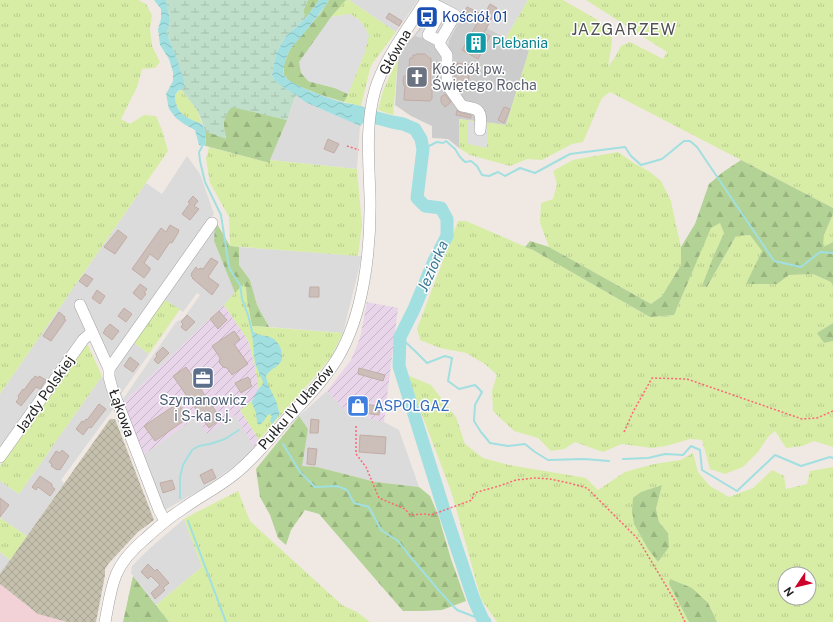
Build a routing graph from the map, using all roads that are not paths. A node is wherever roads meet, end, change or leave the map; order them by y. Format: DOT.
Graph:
graph roads {
  1 [pos="426,0"];
  2 [pos="372,106"];
  3 [pos="480,130"];
  4 [pos="212,223"];
  5 [pos="80,305"];
  6 [pos="92,332"];
  7 [pos="109,369"];
  8 [pos="0,457"];
  9 [pos="165,521"];
  10 [pos="106,622"];
  1 -- 2 [label="street, Główna"];
  1 -- 3 [label="street"];
  2 -- 9 [label="street, Pułku IV Ułanów"];
  4 -- 7 [label="street"];
  5 -- 6 [label="street, Łąkowa"];
  6 -- 7 [label="street, Łąkowa"];
  6 -- 8 [label="street, Jazdy Polskiej"];
  7 -- 9 [label="street, Łąkowa"];
  9 -- 10 [label="street, Pułku IV Ułanów"];
}
